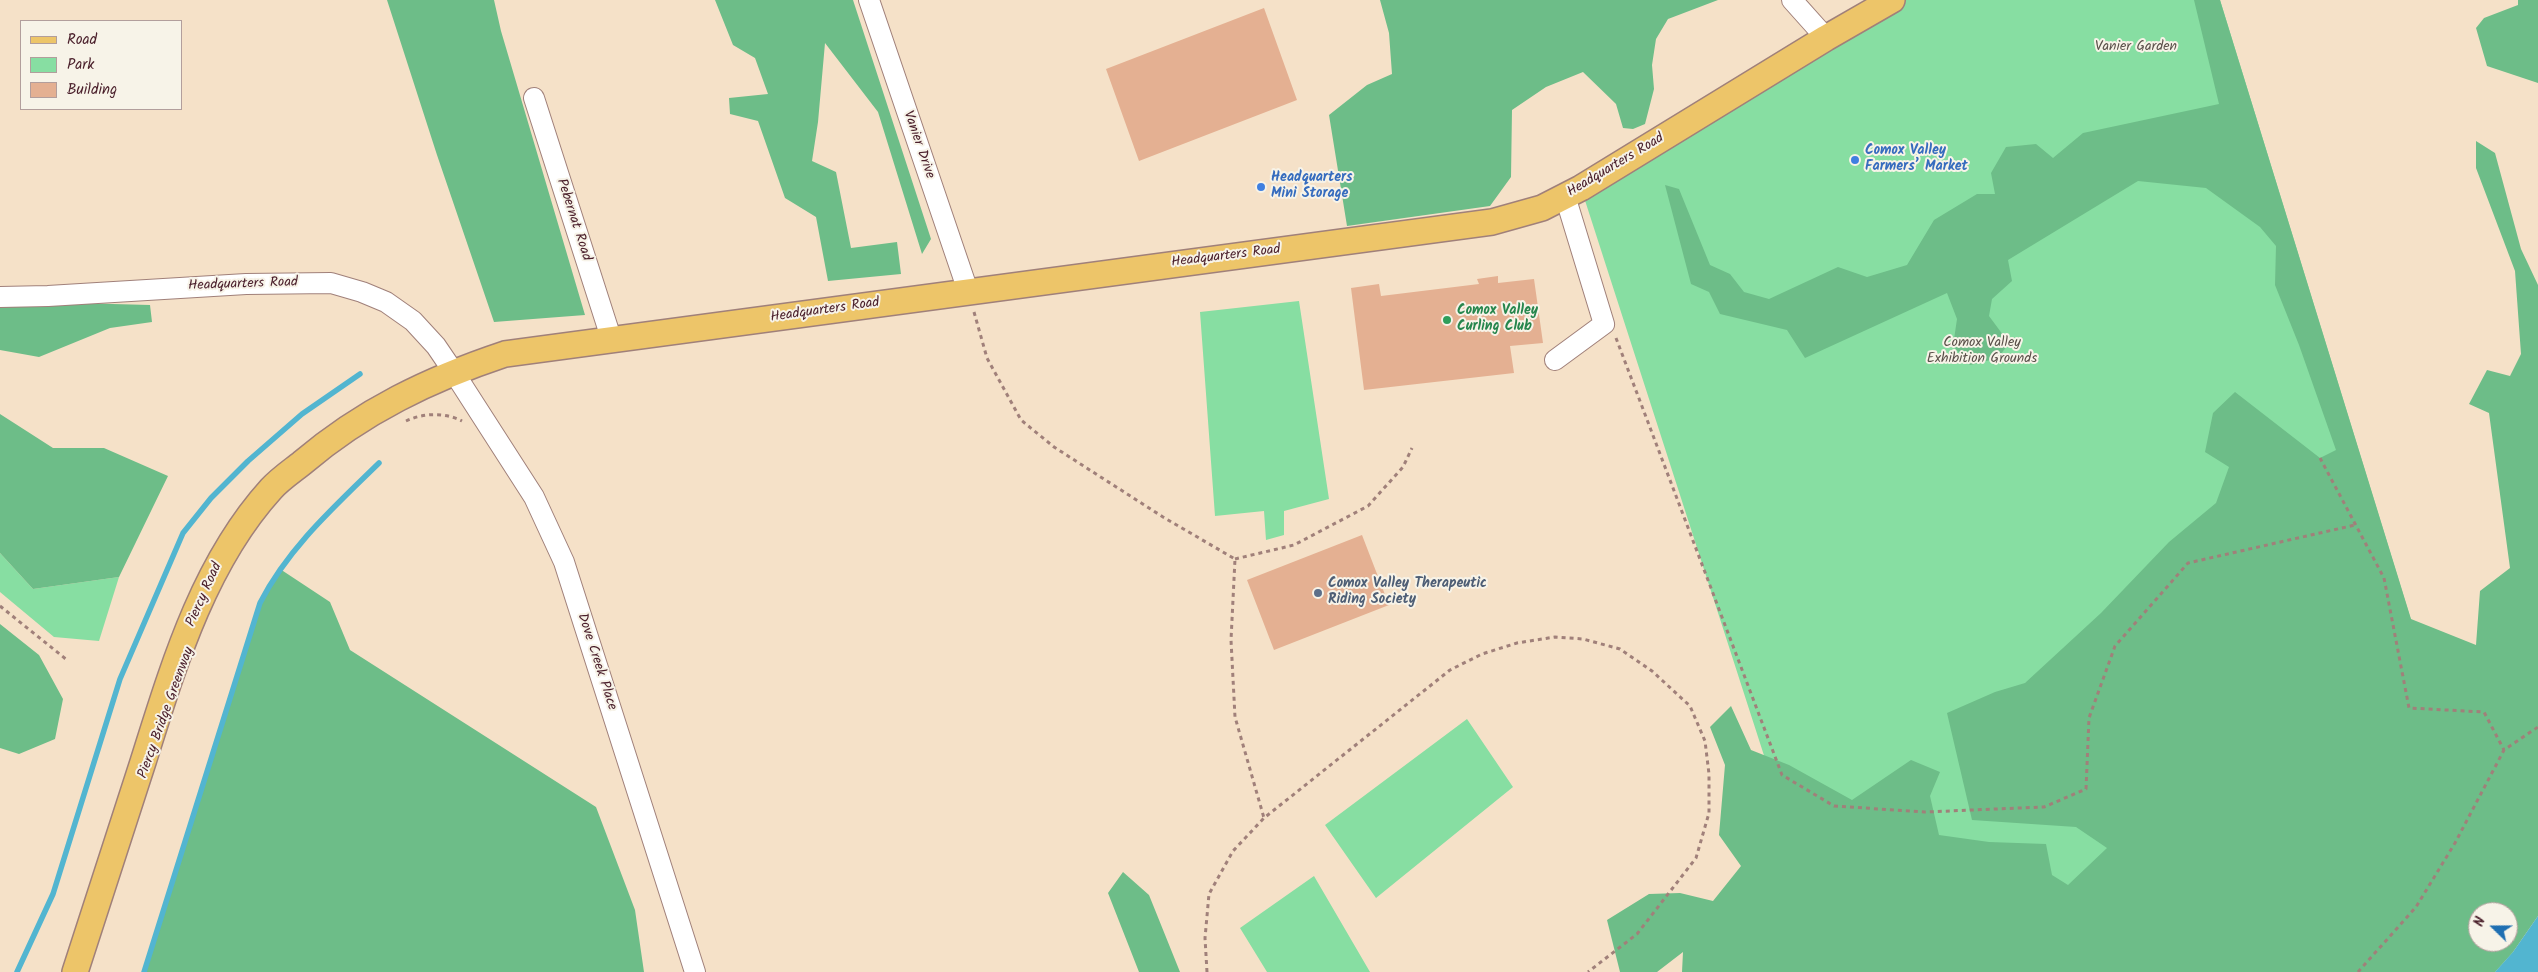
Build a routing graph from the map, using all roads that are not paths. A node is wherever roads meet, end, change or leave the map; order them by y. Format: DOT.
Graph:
graph roads {
  1 [pos="869,0"];
  2 [pos="1792,0"];
  3 [pos="1892,0"];
  4 [pos="1826,38"];
  5 [pos="534,98"];
  6 [pos="1565,196"];
  7 [pos="968,291"];
  8 [pos="0,297"];
  9 [pos="612,342"];
  10 [pos="505,354"];
  11 [pos="1555,360"];
  12 [pos="454,371"];
  13 [pos="75,972"];
  14 [pos="695,972"];
  1 -- 7 [label="street, Vanier Drive"];
  2 -- 4 [label="street"];
  3 -- 4 [label="main road, Headquarters Road"];
  4 -- 6 [label="main road, Headquarters Road"];
  5 -- 9 [label="street, Pebernat Road"];
  6 -- 7 [label="main road, Headquarters Road"];
  6 -- 11 [label="street"];
  7 -- 9 [label="main road, Headquarters Road"];
  8 -- 12 [label="street, Headquarters Road"];
  9 -- 10 [label="main road, Headquarters Road"];
  10 -- 12 [label="main road, Piercy Road"];
  12 -- 13 [label="main road, Piercy Road"];
  12 -- 14 [label="street, Dove Creek Place"];
}
